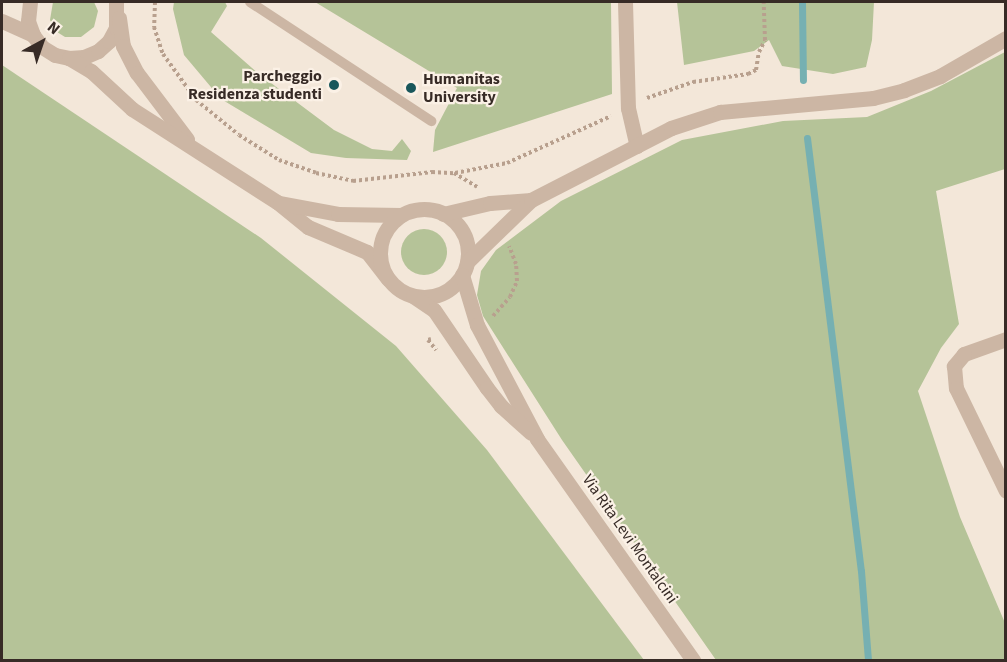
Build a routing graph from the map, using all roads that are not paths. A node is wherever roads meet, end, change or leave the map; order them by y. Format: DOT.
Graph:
graph roads {
  1 [pos="30,2"];
  2 [pos="250,2"];
  3 [pos="625,2"];
  4 [pos="117,7"];
  5 [pos="2,21"];
  6 [pos="33,35"];
  7 [pos="1005,38"];
  8 [pos="69,58"];
  9 [pos="431,121"];
  10 [pos="637,146"];
  11 [pos="195,148"];
  12 [pos="531,200"];
  13 [pos="277,202"];
  14 [pos="442,213"];
  15 [pos="401,215"];
  16 [pos="464,268"];
  17 [pos="388,279"];
  18 [pos="411,295"];
  19 [pos="1005,339"];
  20 [pos="537,440"];
  21 [pos="1005,491"];
  22 [pos="693,660"];
  1 -- 6 [label="street"];
  2 -- 9 [label="lane"];
  3 -- 10 [label="street"];
  4 -- 8 [label="street, Via Rita Levi Montalcini"];
  4 -- 11 [label="street, Via Rita Levi Montalcini"];
  5 -- 6 [label="street, Via Rita Levi Montalcini"];
  6 -- 8 [label="street, Via Rita Levi Montalcini"];
  7 -- 10 [label="street"];
  8 -- 11 [label="street, Via Rita Levi Montalcini"];
  10 -- 12 [label="street"];
  11 -- 13 [label="street, Via Rita Levi Montalcini"];
  12 -- 14 [label="street"];
  12 -- 16 [label="street"];
  13 -- 15 [label="street, Via Rita Levi Montalcini"];
  13 -- 17 [label="street, Via Rita Levi Montalcini"];
  14 -- 15 [label="street, Via Rita Levi Montalcini"];
  14 -- 16 [label="street, Via Rita Levi Montalcini"];
  15 -- 17 [label="street"];
  16 -- 18 [label="street"];
  16 -- 20 [label="street, Via Rita Levi Montalcini"];
  17 -- 18 [label="street, Via Rita Levi Montalcini"];
  18 -- 20 [label="street, Via Rita Levi Montalcini"];
  19 -- 21 [label="street"];
  20 -- 22 [label="street, Via Rita Levi Montalcini"];
}
